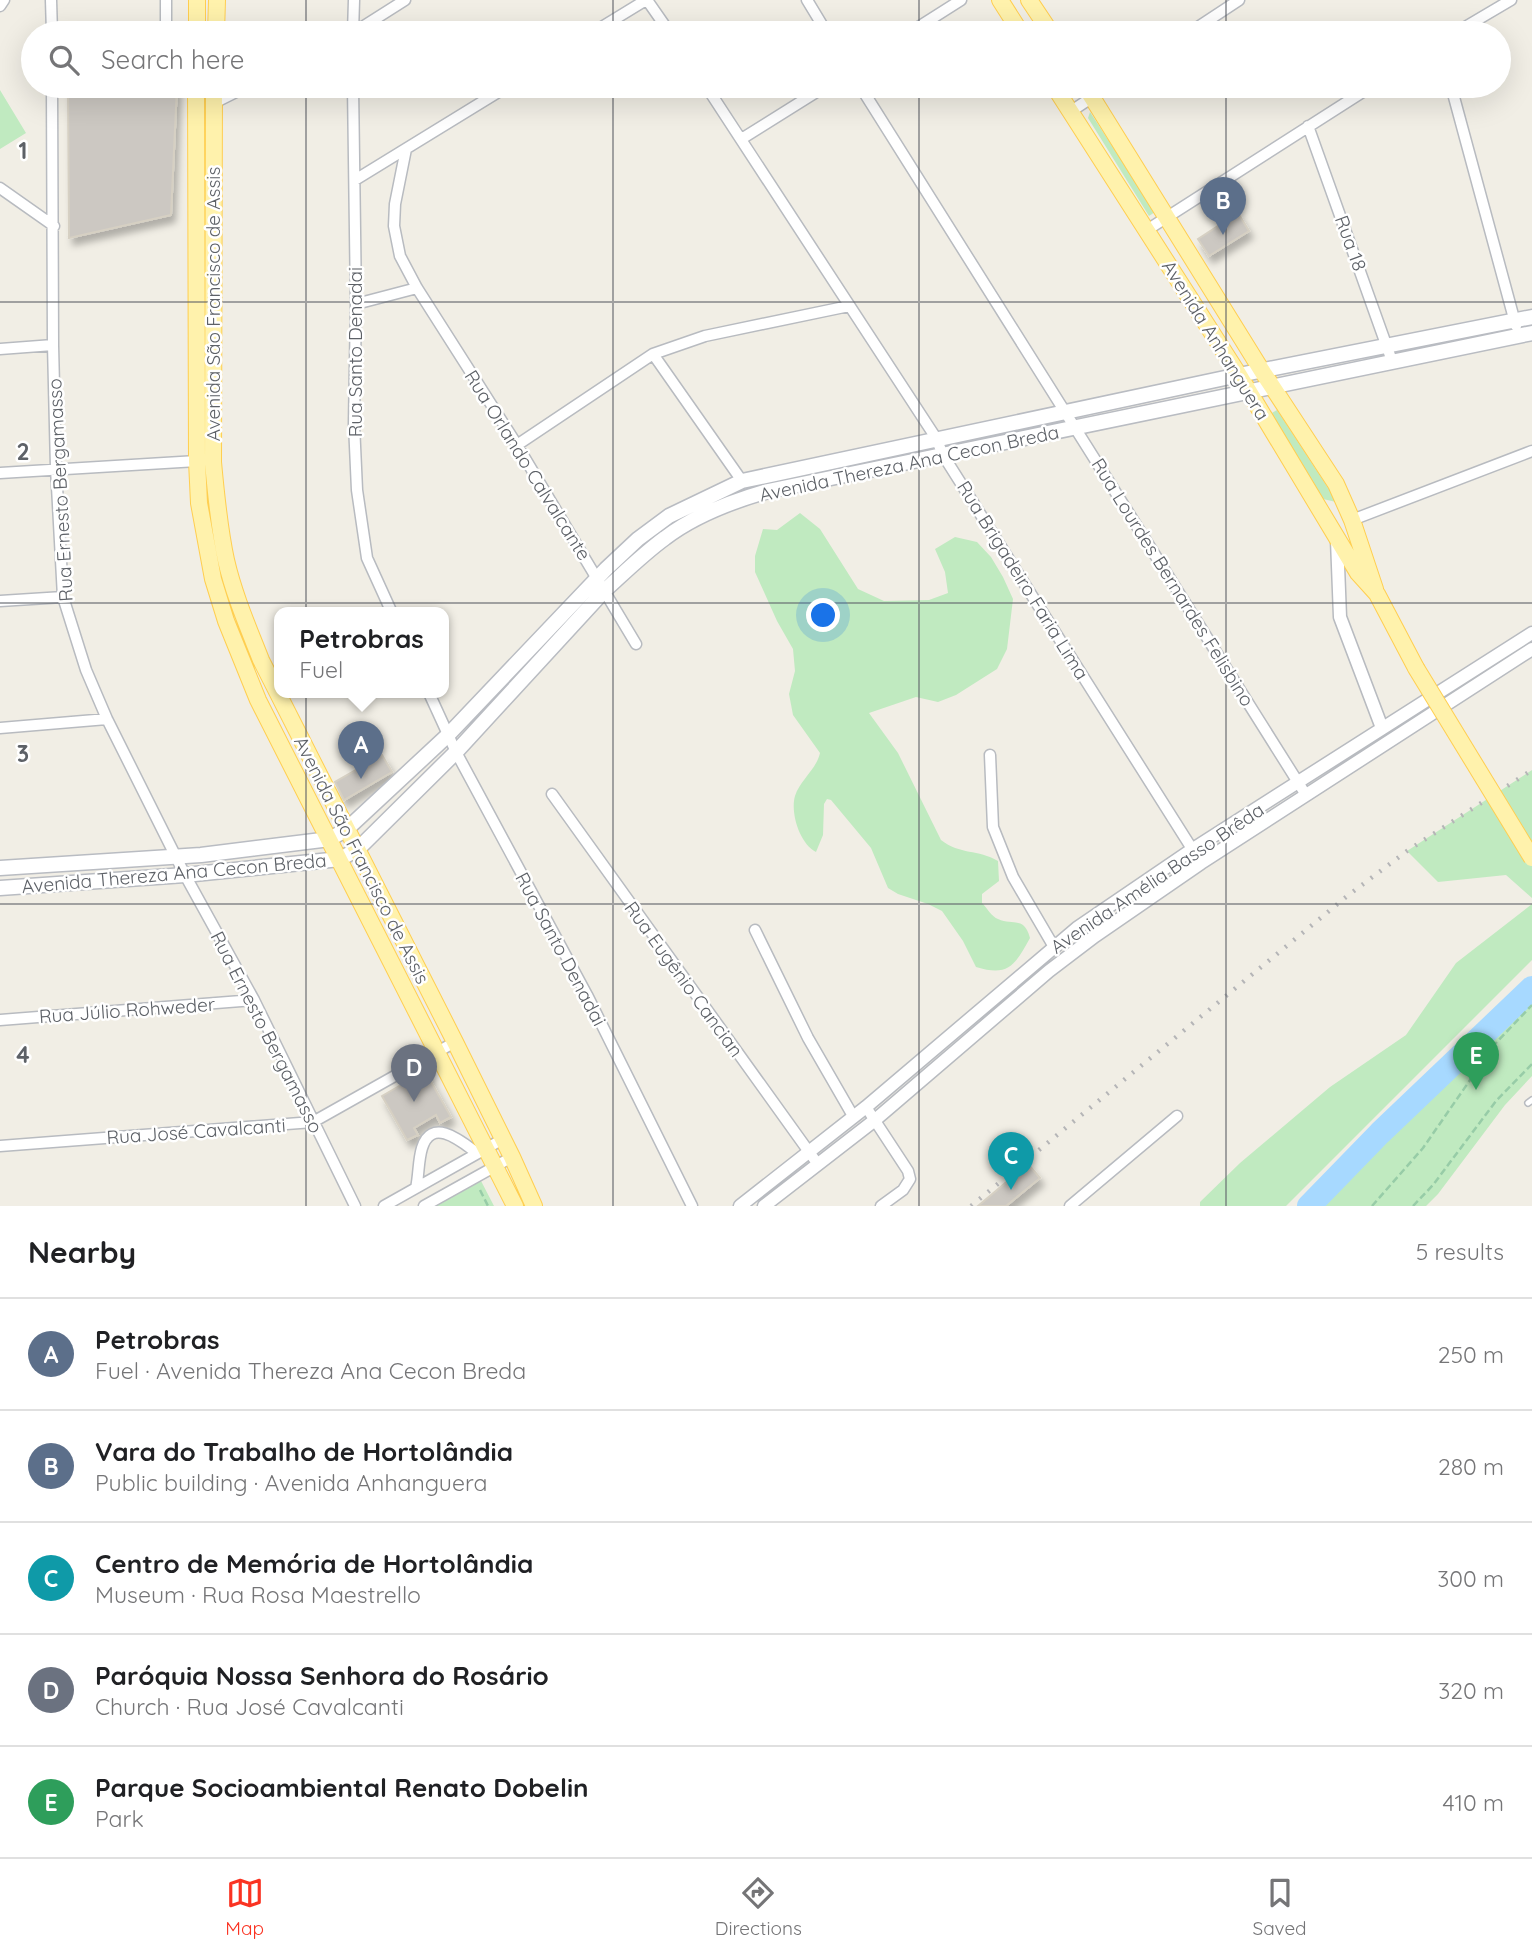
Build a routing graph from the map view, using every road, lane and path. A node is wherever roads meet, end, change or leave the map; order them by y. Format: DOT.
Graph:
graph roads {
  1 [pos="4,0"];
  2 [pos="40,0"];
  3 [pos="166,0"];
  4 [pos="197,0"];
  5 [pos="217,0"];
  6 [pos="354,0"];
  7 [pos="405,0"];
  8 [pos="646,0"];
  9 [pos="807,0"];
  10 [pos="961,0"];
  11 [pos="1000,0"];
  12 [pos="1029,0"];
  13 [pos="1239,0"];
  14 [pos="1511,0"];
  15 [pos="0,6"];
  16 [pos="51,6"];
  17 [pos="166,21"];
  18 [pos="197,21"];
  19 [pos="216,21"];
  20 [pos="353,21"];
  21 [pos="372,21"];
  22 [pos="612,21"];
  23 [pos="661,21"];
  24 [pos="820,21"];
  25 [pos="928,21"];
  26 [pos="1013,21"];
  27 [pos="1043,21"];
  28 [pos="1207,21"];
  29 [pos="1475,21"];
  30 [pos="52,98"];
  31 [pos="196,98"];
  32 [pos="214,98"];
  33 [pos="224,98"];
  34 [pos="353,98"];
  35 [pos="489,98"];
  36 [pos="715,98"];
  37 [pos="807,98"];
  38 [pos="868,98"];
  39 [pos="1062,98"];
  40 [pos="1082,98"];
  41 [pos="1092,98"];
  42 [pos="1352,98"];
  43 [pos="1454,98"];
  44 [pos="214,103"];
  45 [pos="1070,111"];
  46 [pos="1308,126"];
  47 [pos="743,138"];
  48 [pos="406,149"];
  49 [pos="355,180"];
  50 [pos="0,188"];
  51 [pos="1169,218"];
  52 [pos="54,226"];
  53 [pos="1147,230"];
  54 [pos="417,288"];
  55 [pos="356,304"];
  56 [pos="849,306"];
  57 [pos="1532,317"];
  58 [pos="1515,320"];
  59 [pos="1525,334"];
  60 [pos="52,345"];
  61 [pos="1388,345"];
  62 [pos="0,349"];
  63 [pos="653,354"];
  64 [pos="1392,361"];
  65 [pos="1262,370"];
  66 [pos="1238,375"];
  67 [pos="1273,386"];
  68 [pos="1248,391"];
  69 [pos="1066,413"];
  70 [pos="1075,428"];
  71 [pos="936,438"];
  72 [pos="517,445"];
  73 [pos="1532,451"];
  74 [pos="943,455"];
  75 [pos="197,461"];
  76 [pos="56,468"];
  77 [pos="0,473"];
  78 [pos="742,481"];
  79 [pos="1344,499"];
  80 [pos="1321,509"];
  81 [pos="1352,520"];
  82 [pos="1337,537"];
  83 [pos="1358,573"];
  84 [pos="597,578"];
  85 [pos="1339,589"];
  86 [pos="604,591"];
  87 [pos="1377,594"];
  88 [pos="63,597"];
  89 [pos="0,601"];
  90 [pos="389,607"];
  91 [pos="1532,633"];
  92 [pos="636,644"];
  93 [pos="1532,649"];
  94 [pos="274,686"];
  95 [pos="280,698"];
  96 [pos="431,698"];
  97 [pos="107,719"];
  98 [pos="0,728"];
  99 [pos="1382,728"];
  100 [pos="448,735"];
  101 [pos="456,752"];
  102 [pos="990,755"];
  103 [pos="1298,782"];
  104 [pos="552,794"];
  105 [pos="1306,795"];
  106 [pos="347,829"];
  107 [pos="330,839"];
  108 [pos="358,849"];
  109 [pos="1193,849"];
  110 [pos="175,856"];
  111 [pos="1532,858"];
  112 [pos="340,859"];
  113 [pos="1201,863"];
  114 [pos="0,868"];
  115 [pos="185,876"];
  116 [pos="0,888"];
  117 [pos="755,930"];
  118 [pos="1054,947"];
  119 [pos="254,1000"];
  120 [pos="1532,1005"];
  121 [pos="0,1020"];
  122 [pos="455,1042"];
  123 [pos="437,1053"];
  124 [pos="1532,1063"];
  125 [pos="866,1107"];
  126 [pos="853,1116"];
  127 [pos="1178,1116"];
  128 [pos="875,1120"];
  129 [pos="313,1122"];
  130 [pos="503,1139"];
  131 [pos="0,1146"];
  132 [pos="482,1150"];
  133 [pos="808,1151"];
  134 [pos="512,1157"];
  135 [pos="817,1163"];
  136 [pos="496,1166"];
  137 [pos="416,1188"];
  138 [pos="478,1188"];
  139 [pos="355,1206"];
  140 [pos="384,1206"];
  141 [pos="424,1206"];
  142 [pos="488,1206"];
  143 [pos="515,1206"];
  144 [pos="534,1206"];
  145 [pos="692,1206"];
  146 [pos="740,1206"];
  147 [pos="764,1206"];
  148 [pos="881,1206"];
  149 [pos="1070,1206"];
  150 [pos="1372,1206"];
  151 [pos="1413,1206"];
  1 -- 15 [label="street"];
  2 -- 16 [label="street"];
  3 -- 17 [label="street"];
  4 -- 18 [label="main road"];
  5 -- 19 [label="main road"];
  6 -- 20 [label="street"];
  7 -- 21 [label="street"];
  8 -- 22 [label="street"];
  8 -- 23 [label="street"];
  9 -- 24 [label="street"];
  10 -- 25 [label="street"];
  11 -- 26 [label="main road"];
  12 -- 27 [label="main road"];
  13 -- 28 [label="street"];
  14 -- 29 [label="street"];
  30 -- 52 [label="street, Rua Ernesto Bergamasso"];
  31 -- 75 [label="main road, Avenida São Francisco de Assis"];
  32 -- 44 [label="main road, Avenida São Francisco de Assis"];
  33 -- 44 [label="street"];
  34 -- 49 [label="street, Rua Santo Denadai"];
  35 -- 48 [label="street"];
  36 -- 47 [label="street, Rua Brigadeiro Faria Lima"];
  37 -- 47 [label="street"];
  38 -- 69 [label="street, Rua Lourdes Bernardes Felisbino"];
  39 -- 45 [label="main road, Avenida Anhanguera"];
  40 -- 45 [label="street"];
  41 -- 51 [label="main road, Avenida Anhanguera"];
  42 -- 46 [label="street"];
  43 -- 58 [label="street"];
  44 -- 94 [label="main road, Avenida São Francisco de Assis"];
  45 -- 53 [label="main road, Avenida Anhanguera"];
  46 -- 51 [label="street"];
  46 -- 61 [label="street, Rua 18"];
  47 -- 56 [label="street, Rua Brigadeiro Faria Lima"];
  48 -- 49 [label="street"];
  48 -- 54 [label="street, Rua Orlando Calvalcante"];
  49 -- 55 [label="street, Rua Santo Denadai"];
  50 -- 52 [label="street"];
  51 -- 53 [label="street"];
  51 -- 65 [label="main road, Avenida Anhanguera"];
  52 -- 60 [label="street, Rua Ernesto Bergamasso"];
  53 -- 66 [label="main road, Avenida Anhanguera"];
  54 -- 55 [label="street"];
  54 -- 72 [label="street, Rua Orlando Calvalcante"];
  55 -- 90 [label="street, Rua Santo Denadai"];
  56 -- 63 [label="street"];
  56 -- 71 [label="street, Rua Brigadeiro Faria Lima"];
  57 -- 58 [label="main road, Avenida Thereza Ana Cecon Breda"];
  58 -- 59 [label="street"];
  58 -- 61 [label="main road, Avenida Thereza Ana Cecon Breda"];
  59 -- 64 [label="main road, Avenida Thereza Ana Cecon Breda"];
  60 -- 62 [label="street"];
  60 -- 76 [label="street, Rua Ernesto Bergamasso"];
  61 -- 64 [label="street, Rua 18"];
  61 -- 65 [label="main road, Avenida Thereza Ana Cecon Breda"];
  63 -- 72 [label="street"];
  63 -- 78 [label="street"];
  64 -- 67 [label="main road, Avenida Thereza Ana Cecon Breda"];
  65 -- 66 [label="main road, Avenida Thereza Ana Cecon Breda"];
  65 -- 67 [label="main road, Avenida Anhanguera"];
  66 -- 68 [label="main road, Avenida Anhanguera"];
  66 -- 69 [label="main road, Avenida Thereza Ana Cecon Breda"];
  67 -- 68 [label="main road, Avenida Thereza Ana Cecon Breda"];
  67 -- 79 [label="main road, Avenida Anhanguera"];
  68 -- 70 [label="main road, Avenida Thereza Ana Cecon Breda"];
  68 -- 80 [label="main road, Avenida Anhanguera"];
  69 -- 70 [label="street, Rua Lourdes Bernardes Felisbino"];
  69 -- 71 [label="main road, Avenida Thereza Ana Cecon Breda"];
  70 -- 74 [label="main road, Avenida Thereza Ana Cecon Breda"];
  70 -- 103 [label="street, Rua Lourdes Bernardes Felisbino"];
  71 -- 74 [label="street, Rua Brigadeiro Faria Lima"];
  71 -- 78 [label="main road, Avenida Thereza Ana Cecon Breda"];
  72 -- 84 [label="street, Rua Orlando Calvalcante"];
  73 -- 81 [label="street"];
  74 -- 86 [label="main road, Avenida Thereza Ana Cecon Breda"];
  74 -- 109 [label="street, Rua Brigadeiro Faria Lima"];
  75 -- 76 [label="street"];
  75 -- 107 [label="main road, Avenida São Francisco de Assis"];
  76 -- 77 [label="street"];
  76 -- 88 [label="street, Rua Ernesto Bergamasso"];
  78 -- 84 [label="main road, Avenida Thereza Ana Cecon Breda"];
  79 -- 80 [label="main road"];
  79 -- 81 [label="main road, Avenida Anhanguera"];
  80 -- 82 [label="main road, Avenida Anhanguera"];
  81 -- 87 [label="main road, Avenida Anhanguera"];
  82 -- 83 [label="main road, Avenida Anhanguera"];
  82 -- 85 [label="street"];
  83 -- 85 [label="street"];
  83 -- 87 [label="main road, Avenida Anhanguera"];
  84 -- 86 [label="street, Rua Orlando Calvalcante"];
  84 -- 100 [label="main road, Avenida Thereza Ana Cecon Breda"];
  85 -- 99 [label="street"];
  86 -- 92 [label="street, Rua Orlando Calvalcante"];
  86 -- 101 [label="main road, Avenida Thereza Ana Cecon Breda"];
  87 -- 111 [label="main road, Avenida Anhanguera, bridge"];
  88 -- 89 [label="street"];
  88 -- 97 [label="street, Rua Ernesto Bergamasso"];
  91 -- 99 [label="street, Avenida Amélia Basso Brêda"];
  93 -- 105 [label="street, Avenida Amélia Basso Brêda"];
  95 -- 106 [label="main road, Avenida São Francisco de Assis"];
  96 -- 100 [label="street, Rua Santo Denadai"];
  97 -- 98 [label="street"];
  97 -- 110 [label="street, Rua Ernesto Bergamasso"];
  99 -- 103 [label="street, Avenida Amélia Basso Brêda"];
  100 -- 101 [label="street, Rua Santo Denadai"];
  100 -- 106 [label="main road, Avenida Thereza Ana Cecon Breda"];
  101 -- 108 [label="main road, Avenida Thereza Ana Cecon Breda"];
  101 -- 145 [label="street, Rua Santo Denadai"];
  102 -- 118 [label="street"];
  103 -- 105 [label="street, Rua Lourdes Bernardes Felisbino"];
  103 -- 109 [label="street, Avenida Amélia Basso Brêda"];
  104 -- 133 [label="street, Rua Eugênio Cancian"];
  105 -- 113 [label="street, Avenida Amélia Basso Brêda"];
  106 -- 107 [label="main road, Avenida Thereza Ana Cecon Breda"];
  106 -- 108 [label="main road, Avenida São Francisco de Assis"];
  107 -- 110 [label="main road, Avenida Thereza Ana Cecon Breda"];
  107 -- 112 [label="main road, Avenida São Francisco de Assis"];
  108 -- 112 [label="main road, Avenida Thereza Ana Cecon Breda"];
  108 -- 122 [label="main road, Avenida São Francisco de Assis"];
  109 -- 113 [label="street, Rua Brigadeiro Faria Lima"];
  109 -- 118 [label="street, Avenida Amélia Basso Brêda"];
  110 -- 114 [label="main road, Avenida Thereza Ana Cecon Breda"];
  110 -- 115 [label="street, Rua Ernesto Bergamasso"];
  112 -- 115 [label="main road, Avenida Thereza Ana Cecon Breda"];
  112 -- 123 [label="main road, Avenida São Francisco de Assis"];
  113 -- 128 [label="street, Avenida Amélia Basso Brêda"];
  115 -- 116 [label="main road, Avenida Thereza Ana Cecon Breda"];
  115 -- 119 [label="street, Rua Ernesto Bergamasso"];
  117 -- 126 [label="street"];
  118 -- 125 [label="street, Avenida Amélia Basso Brêda"];
  119 -- 121 [label="street, Rua Júlio Rohweder"];
  119 -- 129 [label="street, Rua Ernesto Bergamasso"];
  120 -- 150 [label="path"];
  122 -- 123 [label="street, Rua José Cavalcanti"];
  122 -- 130 [label="main road, Avenida São Francisco de Assis"];
  123 -- 129 [label="street, Rua José Cavalcanti"];
  123 -- 132 [label="main road, Avenida São Francisco de Assis"];
  124 -- 151 [label="path"];
  125 -- 126 [label="street, Avenida Amélia Basso Brêda"];
  125 -- 128 [label="street"];
  126 -- 133 [label="street, Avenida Amélia Basso Brêda"];
  127 -- 149 [label="street"];
  128 -- 135 [label="street, Avenida Amélia Basso Brêda"];
  128 -- 148 [label="street"];
  129 -- 131 [label="street, Rua José Cavalcanti"];
  129 -- 139 [label="street, Rua Ernesto Bergamasso"];
  130 -- 132 [label="street"];
  130 -- 134 [label="main road, Avenida São Francisco de Assis"];
  132 -- 136 [label="main road, Avenida São Francisco de Assis"];
  132 -- 137 [label="street"];
  132 -- 137 [label="street"];
  133 -- 135 [label="street, Rua Eugênio Cancian"];
  133 -- 146 [label="street, Avenida Amélia Basso Brêda"];
  134 -- 136 [label="street"];
  134 -- 144 [label="main road, Avenida São Francisco de Assis"];
  135 -- 147 [label="street, Avenida Amélia Basso Brêda"];
  136 -- 141 [label="street"];
  136 -- 143 [label="main road, Avenida São Francisco de Assis"];
  137 -- 140 [label="street"];
  138 -- 142 [label="path"];
}
